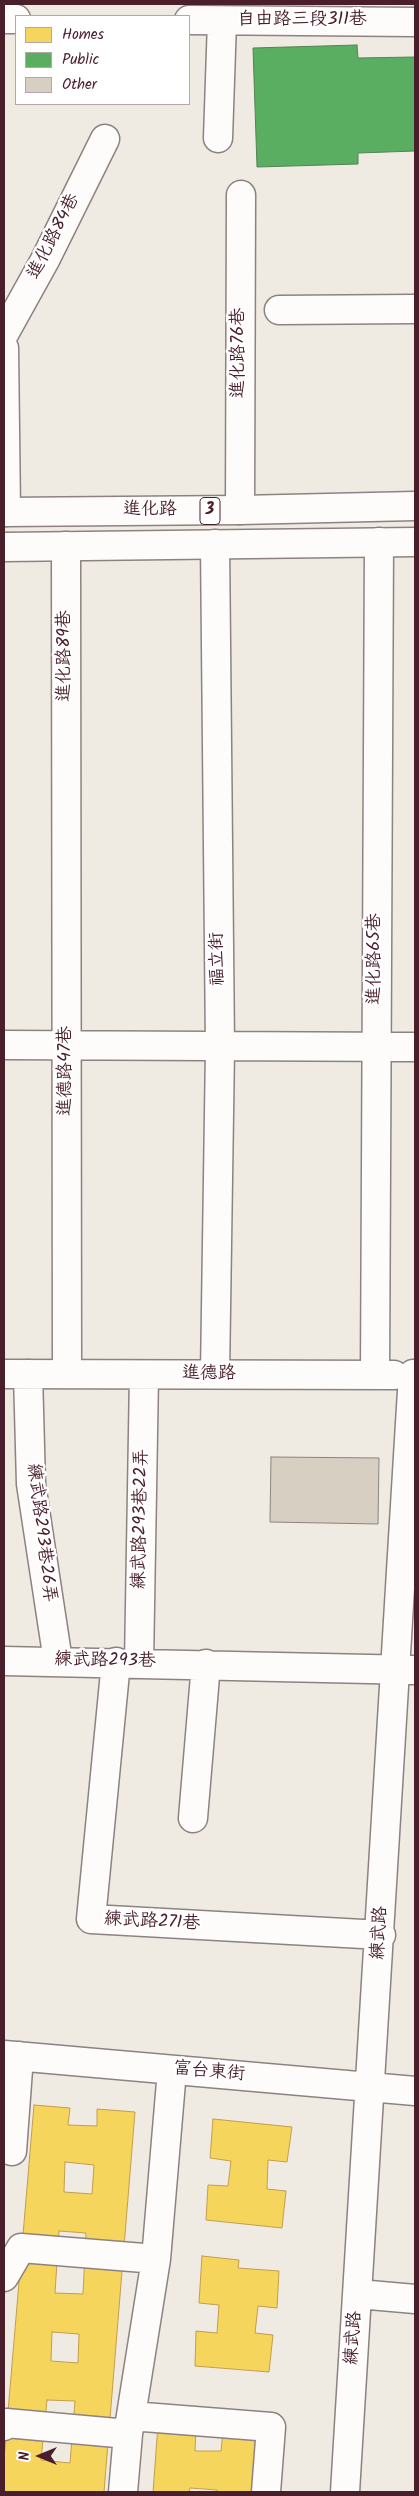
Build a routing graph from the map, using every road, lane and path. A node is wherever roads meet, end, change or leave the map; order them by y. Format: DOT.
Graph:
graph roads {
  1 [pos="190,20"];
  2 [pos="222,21"];
  3 [pos="415,22"];
  4 [pos="105,138"];
  5 [pos="218,138"];
  6 [pos="241,195"];
  7 [pos="415,309"];
  8 [pos="279,310"];
  9 [pos="4,334"];
  10 [pos="4,348"];
  11 [pos="415,506"];
  12 [pos="240,510"];
  13 [pos="5,512"];
  14 [pos="379,542"];
  15 [pos="415,542"];
  16 [pos="215,544"];
  17 [pos="4,546"];
  18 [pos="66,546"];
  19 [pos="66,767"];
  20 [pos="4,1045"];
  21 [pos="68,1046"];
  22 [pos="415,1047"];
  23 [pos="220,1048"];
  24 [pos="375,1048"];
  25 [pos="16,1374"];
  26 [pos="68,1374"];
  27 [pos="215,1374"];
  28 [pos="414,1374"];
  29 [pos="144,1375"];
  30 [pos="375,1375"];
  31 [pos="4,1661"];
  32 [pos="58,1661"];
  33 [pos="128,1662"];
  34 [pos="206,1664"];
  35 [pos="406,1670"];
  36 [pos="193,1818"];
  37 [pos="381,1935"];
  38 [pos="12,2055"];
  39 [pos="172,2070"];
  40 [pos="372,2088"];
  41 [pos="415,2091"];
  42 [pos="12,2151"];
  43 [pos="156,2258"];
  44 [pos="4,2277"];
  45 [pos="358,2294"];
  46 [pos="415,2299"];
  47 [pos="129,2425"];
  48 [pos="4,2426"];
  49 [pos="123,2492"];
  50 [pos="266,2492"];
  51 [pos="346,2492"];
  1 -- 2 [label="street, 自由路三段311巷"];
  2 -- 3 [label="street, 自由路三段311巷"];
  2 -- 5 [label="street"];
  4 -- 9 [label="street, 進化路84巷"];
  6 -- 12 [label="street, 進化路76巷"];
  7 -- 8 [label="street"];
  10 -- 13 [label="street"];
  11 -- 12 [label="street, 進化路 / 3"];
  12 -- 13 [label="street, 進化路 / 3"];
  14 -- 15 [label="street, 進化路 / 3"];
  14 -- 16 [label="street, 進化路 / 3"];
  14 -- 24 [label="street, 進化路65巷"];
  16 -- 18 [label="street, 進化路 / 3"];
  16 -- 23 [label="street, 福立街"];
  17 -- 18 [label="street, 進化路 / 3"];
  18 -- 19 [label="street, 進化路89巷"];
  19 -- 21 [label="street, 進德路47巷"];
  20 -- 21 [label="street"];
  21 -- 23 [label="street"];
  21 -- 26 [label="street, 進德路47巷"];
  22 -- 24 [label="street"];
  23 -- 24 [label="street"];
  23 -- 27 [label="street, 福立街"];
  24 -- 30 [label="street, 進化路65巷"];
  25 -- 26 [label="street, 進德路"];
  25 -- 32 [label="street, 練武路293巷26弄"];
  26 -- 29 [label="street, 進德路"];
  27 -- 29 [label="street, 進德路"];
  27 -- 30 [label="street, 進德路"];
  28 -- 30 [label="street, 進德路"];
  28 -- 35 [label="street, 練武路"];
  29 -- 33 [label="street, 練武路293巷22弄"];
  31 -- 32 [label="street, 練武路293巷"];
  32 -- 33 [label="street, 練武路293巷"];
  33 -- 34 [label="street, 練武路293巷"];
  33 -- 37 [label="street, 練武路271巷"];
  34 -- 35 [label="street, 練武路293巷"];
  34 -- 36 [label="street"];
  35 -- 37 [label="street, 練武路"];
  37 -- 40 [label="street, 練武路"];
  38 -- 39 [label="street, 富台東街"];
  38 -- 42 [label="street"];
  39 -- 40 [label="street, 富台東街"];
  39 -- 43 [label="street"];
  40 -- 41 [label="street, 富台東街"];
  40 -- 45 [label="street, 練武路"];
  43 -- 44 [label="street"];
  43 -- 47 [label="street"];
  45 -- 46 [label="street"];
  45 -- 51 [label="street, 練武路"];
  47 -- 48 [label="street"];
  47 -- 49 [label="street"];
  47 -- 50 [label="street"];
}
